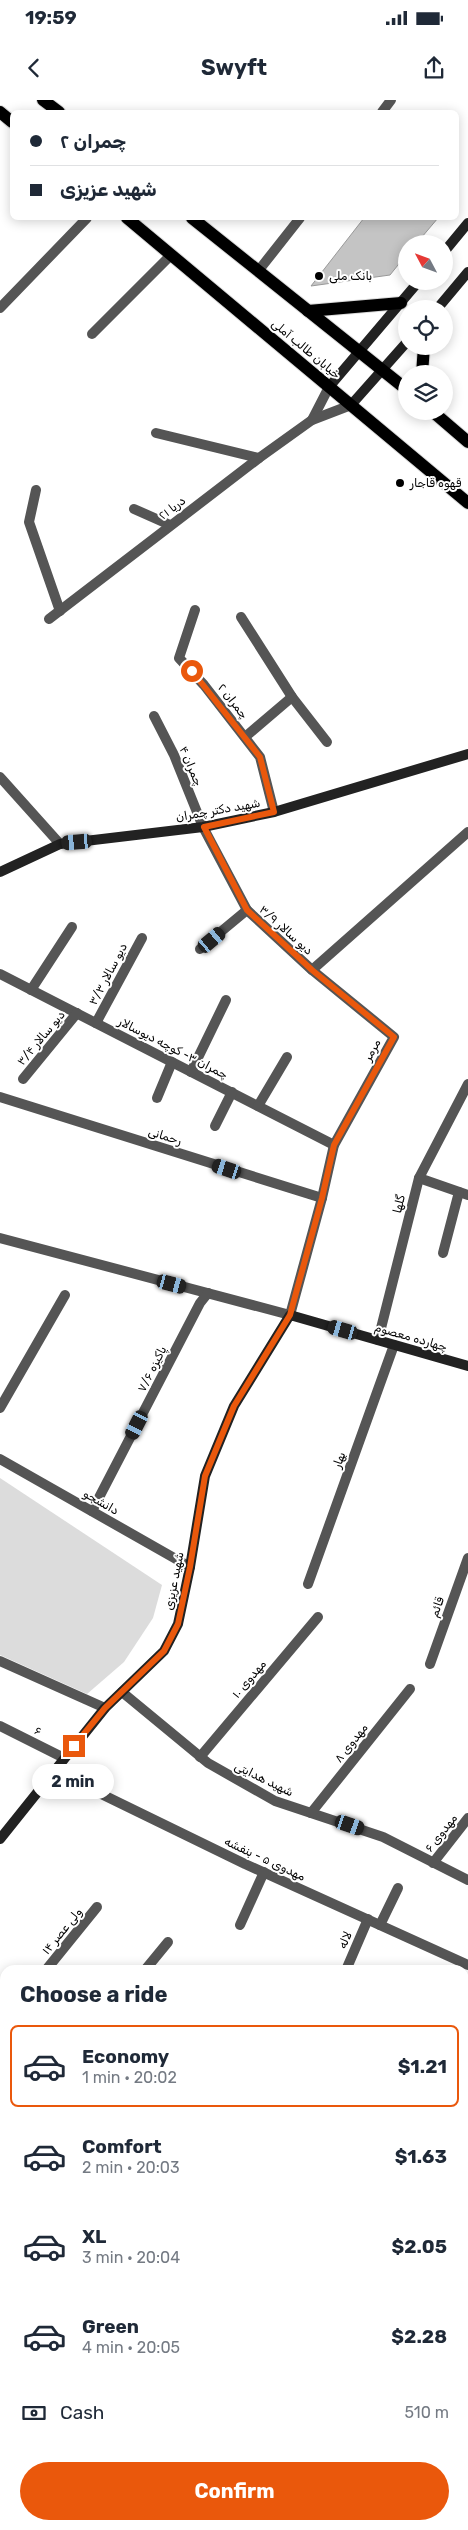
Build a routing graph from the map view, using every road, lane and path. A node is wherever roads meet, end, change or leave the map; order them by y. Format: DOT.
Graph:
graph roads {
  1 [pos="43,100"];
  2 [pos="392,100"];
  3 [pos="56,110"];
  4 [pos="384,110"];
  5 [pos="0,112"];
  6 [pos="10,120"];
  7 [pos="85,220"];
  8 [pos="129,220"];
  9 [pos="195,220"];
  10 [pos="298,220"];
  11 [pos="468,224"];
  12 [pos="453,242"];
  13 [pos="172,255"];
  14 [pos="259,270"];
  15 [pos="468,272"];
  16 [pos="412,290"];
  17 [pos="403,300"];
  18 [pos="445,300"];
  19 [pos="398,303"];
  20 [pos="398,306"];
  21 [pos="0,308"];
  22 [pos="308,311"];
  23 [pos="92,334"];
  24 [pos="359,351"];
  25 [pos="398,352"];
  26 [pos="382,369"];
  27 [pos="398,382"];
  28 [pos="329,387"];
  29 [pos="351,405"];
  30 [pos="312,420"];
  31 [pos="442,420"];
  32 [pos="156,433"];
  33 [pos="468,442"];
  34 [pos="259,458"];
  35 [pos="36,490"];
  36 [pos="468,502"];
  37 [pos="134,510"];
  38 [pos="170,525"];
  39 [pos="195,610"];
  40 [pos="60,611"];
  41 [pos="240,617"];
  42 [pos="49,619"];
  43 [pos="292,697"];
  44 [pos="154,716"];
  45 [pos="245,737"];
  46 [pos="327,742"];
  47 [pos="468,754"];
  48 [pos="0,777"];
  49 [pos="274,812"];
  50 [pos="204,827"];
  51 [pos="468,832"];
  52 [pos="60,844"];
  53 [pos="0,872"];
  54 [pos="247,910"];
  55 [pos="72,927"];
  56 [pos="142,938"];
  57 [pos="200,949"];
  58 [pos="312,970"];
  59 [pos="0,974"];
  60 [pos="31,990"];
  61 [pos="226,1000"];
  62 [pos="77,1014"];
  63 [pos="96,1023"];
  64 [pos="287,1057"];
  65 [pos="172,1062"];
  66 [pos="191,1072"];
  67 [pos="23,1079"];
  68 [pos="468,1084"];
  69 [pos="232,1092"];
  70 [pos="0,1097"];
  71 [pos="157,1098"];
  72 [pos="258,1106"];
  73 [pos="215,1126"];
  74 [pos="334,1145"];
  75 [pos="419,1178"];
  76 [pos="463,1193"];
  77 [pos="322,1198"];
  78 [pos="0,1238"];
  79 [pos="443,1253"];
  80 [pos="208,1293"];
  81 [pos="65,1294"];
  82 [pos="290,1315"];
  83 [pos="378,1340"];
  84 [pos="394,1345"];
  85 [pos="468,1366"];
  86 [pos="0,1408"];
  87 [pos="0,1459"];
  88 [pos="92,1511"];
  89 [pos="468,1558"];
  90 [pos="190,1567"];
  91 [pos="308,1584"];
  92 [pos="318,1617"];
  93 [pos="0,1661"];
  94 [pos="430,1664"];
  95 [pos="410,1689"];
  96 [pos="122,1692"];
  97 [pos="105,1708"];
  98 [pos="0,1726"];
  99 [pos="200,1757"];
  100 [pos="64,1758"];
  101 [pos="54,1771"];
  102 [pos="311,1813"];
  103 [pos="468,1818"];
  104 [pos="0,1839"];
  105 [pos="433,1863"];
  106 [pos="264,1872"];
  107 [pos="468,1880"];
  108 [pos="398,1888"];
  109 [pos="97,1907"];
  110 [pos="368,1919"];
  111 [pos="240,1925"];
  112 [pos="380,1925"];
  113 [pos="168,1942"];
  114 [pos="50,1965"];
  115 [pos="149,1965"];
  116 [pos="348,1965"];
  117 [pos="468,1965"];
  1 -- 3 [label="main road"];
  2 -- 4 [label="street"];
  5 -- 6 [label="main road"];
  7 -- 21 [label="street"];
  8 -- 13 [label="main road, خیابان طالب آملی"];
  9 -- 14 [label="main road"];
  10 -- 14 [label="street"];
  11 -- 12 [label="street"];
  13 -- 23 [label="street"];
  13 -- 28 [label="main road, خیابان طالب آملی"];
  14 -- 22 [label="main road"];
  15 -- 18 [label="street"];
  16 -- 17 [label="street"];
  19 -- 22 [label="main road"];
  20 -- 24 [label="street"];
  22 -- 24 [label="main road"];
  24 -- 26 [label="main road"];
  24 -- 28 [label="street"];
  25 -- 26 [label="street"];
  26 -- 27 [label="main road"];
  26 -- 29 [label="street"];
  28 -- 29 [label="main road, خیابان طالب آملی"];
  28 -- 30 [label="street, دریا ۲۱"];
  29 -- 30 [label="street, دریا ۲۱"];
  29 -- 36 [label="main road, خیابان طالب آملی"];
  30 -- 34 [label="street, دریا ۲۱"];
  31 -- 33 [label="main road"];
  32 -- 34 [label="street"];
  34 -- 38 [label="street, دریا ۲۱"];
  35 -- 40 [label="street"];
  37 -- 38 [label="street"];
  38 -- 40 [label="street, دریا ۲۱"];
  39 -- 45 [label="street, چمران ۲"];
  40 -- 42 [label="street, دریا ۲۱"];
  41 -- 43 [label="street"];
  43 -- 45 [label="street"];
  43 -- 46 [label="street"];
  44 -- 50 [label="street, چمران ۴"];
  45 -- 49 [label="street, چمران ۲"];
  47 -- 49 [label="street, شهید دکتر چمران"];
  48 -- 52 [label="street"];
  49 -- 50 [label="street, شهید دکتر چمران"];
  50 -- 52 [label="street, شهید دکتر چمران"];
  50 -- 54 [label="street, دیو سالار ۳/۹"];
  51 -- 58 [label="street"];
  52 -- 53 [label="street, شهید دکتر چمران"];
  54 -- 57 [label="street"];
  54 -- 58 [label="street, دیو سالار ۳/۹"];
  55 -- 60 [label="street"];
  56 -- 63 [label="street, دیو سالار ۳/۳"];
  58 -- 74 [label="street, مرمر"];
  59 -- 60 [label="street, چمران ۳- كوچه ديوسالار"];
  60 -- 62 [label="street, چمران ۳- كوچه ديوسالار"];
  61 -- 66 [label="street"];
  62 -- 63 [label="street, چمران ۳- كوچه ديوسالار"];
  62 -- 67 [label="street, دیو سالار ۳/۴"];
  63 -- 65 [label="street, چمران ۳- كوچه ديوسالار"];
  64 -- 72 [label="street"];
  65 -- 66 [label="street, چمران ۳- كوچه ديوسالار"];
  65 -- 71 [label="street"];
  66 -- 69 [label="street, چمران ۳- كوچه ديوسالار"];
  68 -- 75 [label="street, گلها"];
  69 -- 72 [label="street, چمران ۳- كوچه ديوسالار"];
  69 -- 73 [label="street"];
  70 -- 77 [label="street, رحمانی"];
  72 -- 74 [label="street, چمران ۳- كوچه ديوسالار"];
  74 -- 77 [label="street, مرمر"];
  75 -- 76 [label="street"];
  75 -- 83 [label="street, گلها"];
  76 -- 79 [label="street"];
  77 -- 82 [label="street, مرمر"];
  78 -- 80 [label="street"];
  80 -- 82 [label="street"];
  80 -- 88 [label="street, پاکیزه ۷/۶"];
  81 -- 86 [label="street"];
  82 -- 83 [label="street, چهارده معصوم"];
  82 -- 90 [label="street, شهید عزیزی"];
  83 -- 84 [label="street, چهارده معصوم"];
  84 -- 85 [label="street, چهارده معصوم"];
  84 -- 91 [label="street, بهار"];
  87 -- 88 [label="street, دانشجو"];
  88 -- 90 [label="street, دانشجو"];
  89 -- 94 [label="street, قائم"];
  90 -- 96 [label="street, شهید عزیزی"];
  92 -- 99 [label="street, مهدوی ۱۰"];
  93 -- 97 [label="street"];
  95 -- 102 [label="street, مهدوی ۸"];
  96 -- 97 [label="street, شهید عزیزی"];
  96 -- 99 [label="street, شهید هدایتی"];
  97 -- 100 [label="street, شهید عزیزی"];
  98 -- 100 [label="street, ۶"];
  99 -- 102 [label="street, شهید هدایتی"];
  100 -- 101 [label="street, شهید عزیزی"];
  101 -- 104 [label="street, شهید عزیزی"];
  101 -- 106 [label="street, مهدوی ۵ - بنفشه"];
  102 -- 105 [label="street, شهید هدایتی"];
  103 -- 105 [label="street, مهدوی ۶"];
  105 -- 107 [label="street, شهید هدایتی"];
  106 -- 110 [label="street, مهدوی ۵ - بنفشه"];
  106 -- 111 [label="street"];
  108 -- 112 [label="street"];
  109 -- 114 [label="street, ولی عصر ۱۴"];
  110 -- 112 [label="street, مهدوی ۵ - بنفشه"];
  110 -- 116 [label="street, لاله"];
  112 -- 117 [label="street, مهدوی ۵ - بنفشه"];
  113 -- 115 [label="street"];
}
